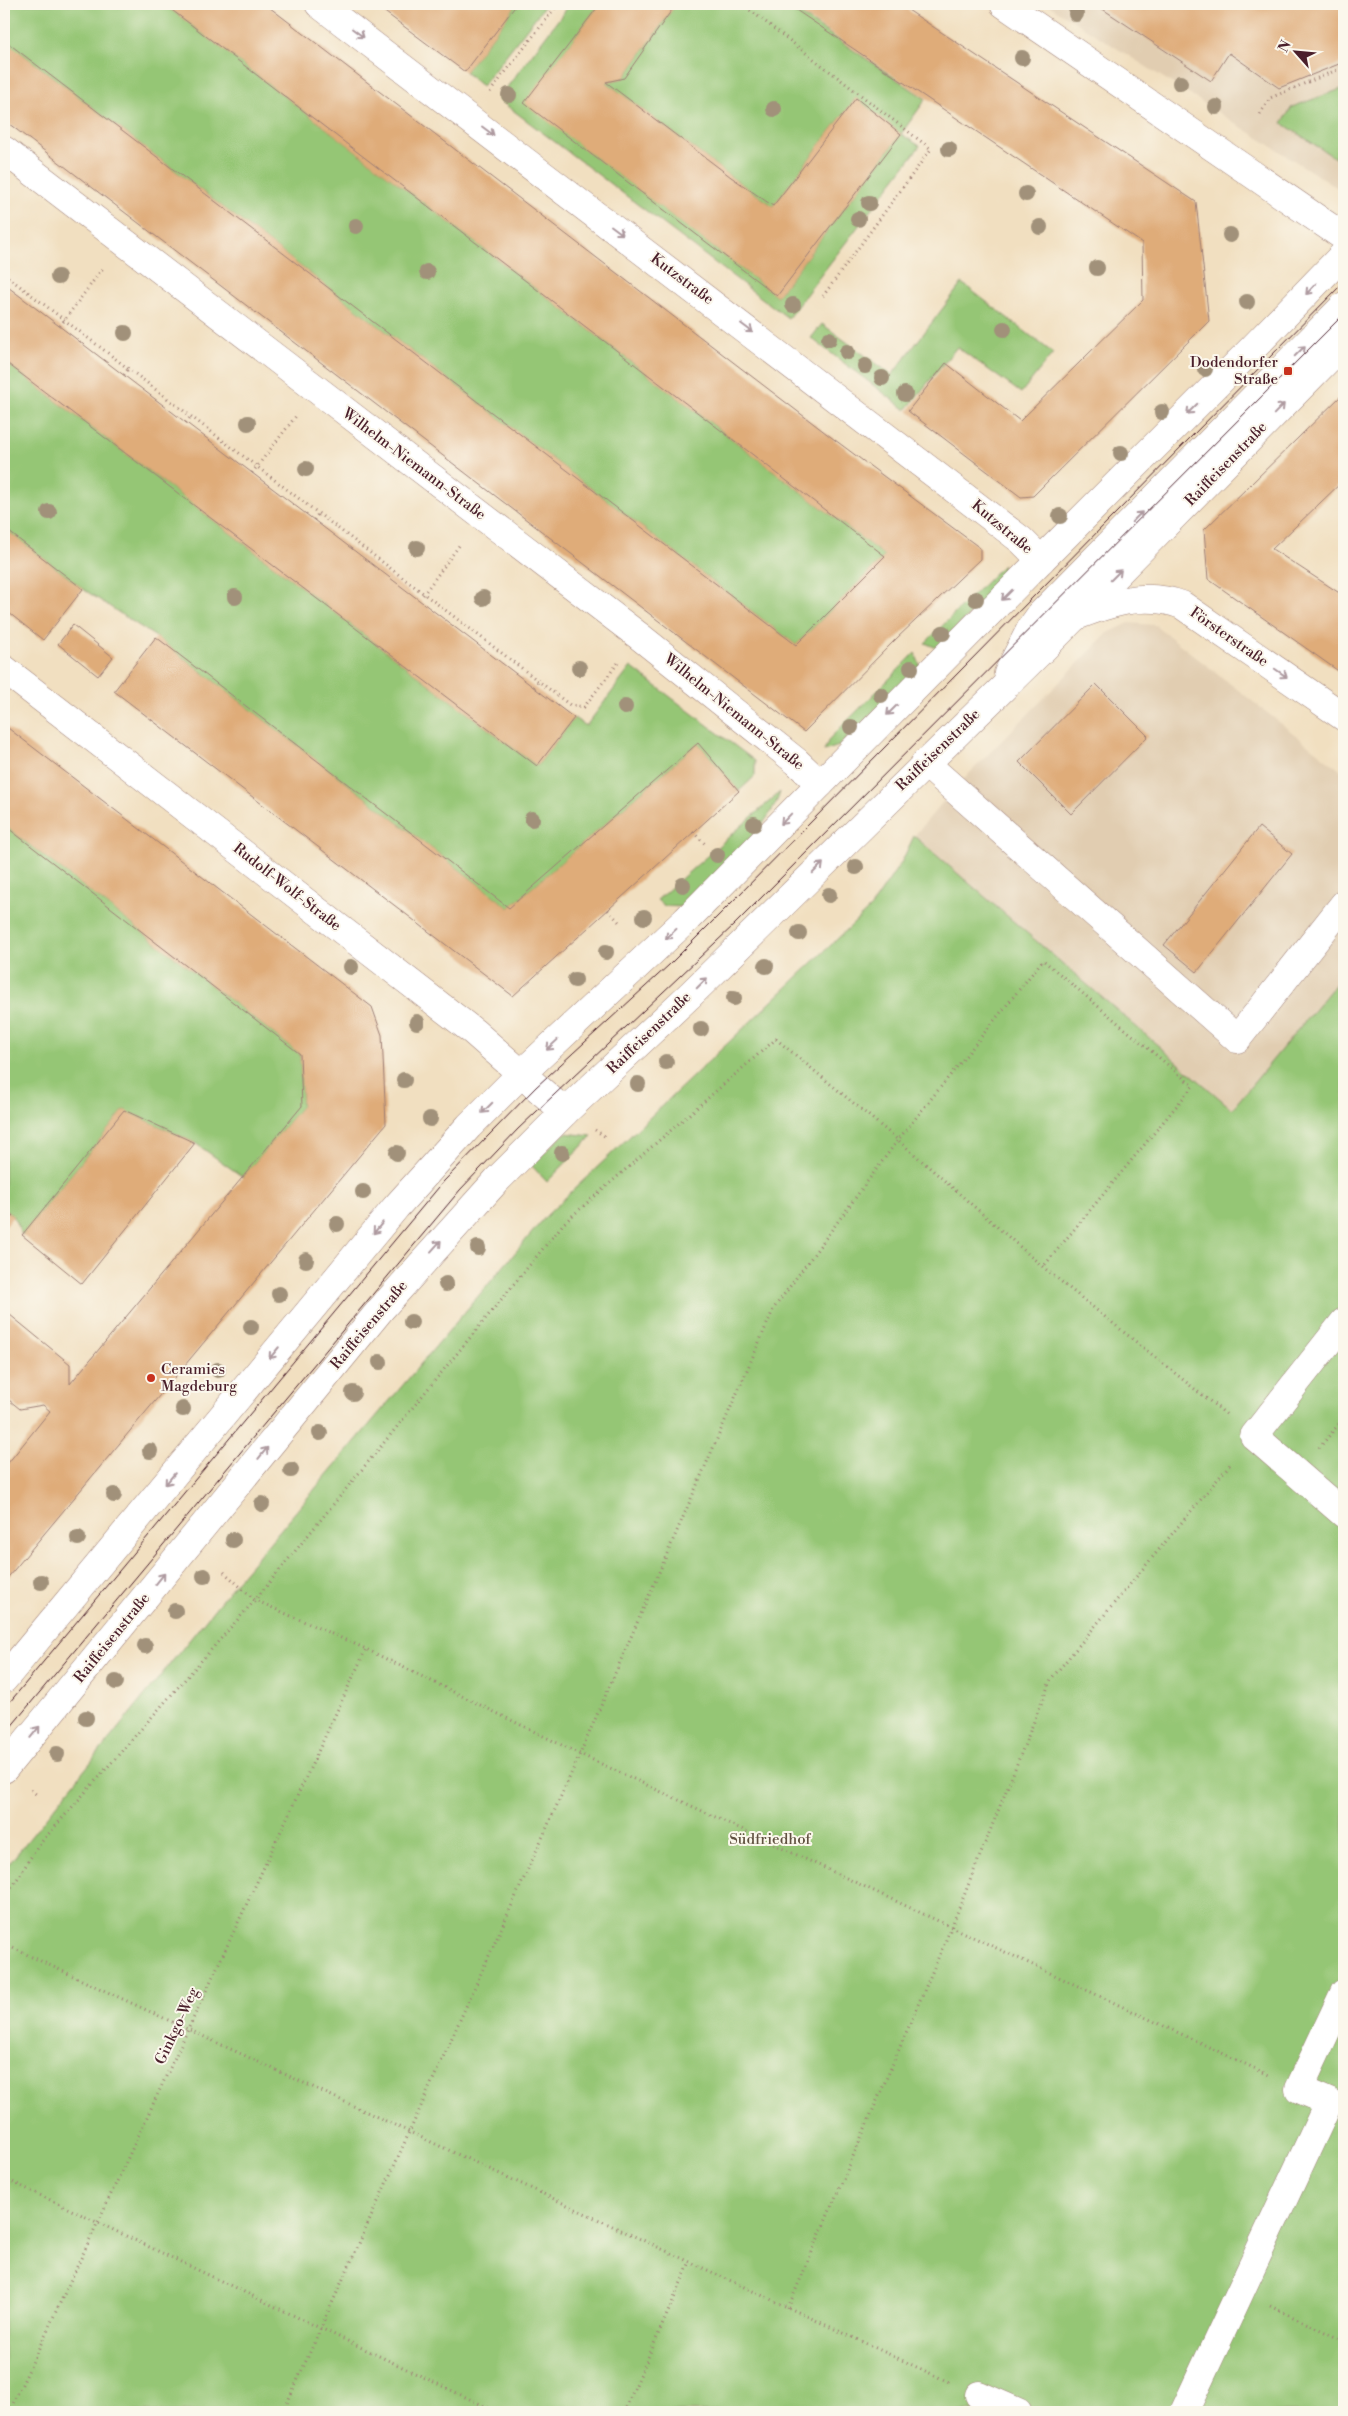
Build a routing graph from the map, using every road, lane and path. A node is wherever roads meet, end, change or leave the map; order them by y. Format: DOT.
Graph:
graph roads {
  1 [pos="320,4"];
  2 [pos="558,4"];
  3 [pos="742,4"];
  4 [pos="1004,4"];
  5 [pos="1344,67"];
  6 [pos="1260,114"];
  7 [pos="470,118"];
  8 [pos="4,150"];
  9 [pos="1344,237"];
  10 [pos="123,241"];
  11 [pos="1344,254"];
  12 [pos="4,274"];
  13 [pos="823,296"];
  14 [pos="1344,306"];
  15 [pos="65,320"];
  16 [pos="60,326"];
  17 [pos="1344,342"];
  18 [pos="128,369"];
  19 [pos="124,375"];
  20 [pos="316,390"];
  21 [pos="191,416"];
  22 [pos="186,423"];
  23 [pos="258,467"];
  24 [pos="252,473"];
  25 [pos="318,514"];
  26 [pos="480,516"];
  27 [pos="314,520"];
  28 [pos="1041,560"];
  29 [pos="385,565"];
  30 [pos="381,570"];
  31 [pos="423,595"];
  32 [pos="1074,617"];
  33 [pos="459,622"];
  34 [pos="456,628"];
  35 [pos="639,636"];
  36 [pos="4,669"];
  37 [pos="538,682"];
  38 [pos="534,687"];
  39 [pos="1000,690"];
  40 [pos="1344,717"];
  41 [pos="925,763"];
  42 [pos="820,784"];
  43 [pos="693,832"];
  44 [pos="706,846"];
  45 [pos="1344,904"];
  46 [pos="608,910"];
  47 [pos="619,922"];
  48 [pos="521,1074"];
  49 [pos="564,1112"];
  50 [pos="898,1140"];
  51 [pos="1043,1267"];
  52 [pos="1344,1322"];
  53 [pos="1254,1436"];
  54 [pos="1344,1514"];
  55 [pos="224,1572"];
  56 [pos="255,1600"];
  57 [pos="366,1649"];
  58 [pos="4,1679"];
  59 [pos="580,1754"];
  60 [pos="4,1769"];
  61 [pos="4,1900"];
  62 [pos="951,1928"];
  63 [pos="4,1944"];
  64 [pos="1344,1993"];
  65 [pos="187,2030"];
  66 [pos="1299,2089"];
  67 [pos="1337,2106"];
  68 [pos="410,2133"];
  69 [pos="4,2178"];
  70 [pos="96,2224"];
  71 [pos="690,2262"];
  72 [pos="1240,2292"];
  73 [pos="788,2308"];
  74 [pos="321,2329"];
  75 [pos="1344,2341"];
  76 [pos="979,2395"];
  77 [pos="9,2412"];
  78 [pos="283,2412"];
  79 [pos="497,2412"];
  80 [pos="624,2412"];
  81 [pos="1018,2412"];
  82 [pos="1184,2412"];
  1 -- 7 [label="main road, Kutzstraße, one-way"];
  2 -- 7 [label="path"];
  3 -- 13 [label="path"];
  4 -- 9 [label="main road"];
  5 -- 6 [label="path"];
  7 -- 28 [label="main road, Kutzstraße, one-way"];
  8 -- 10 [label="main road, Wilhelm-Niemann-Straße"];
  10 -- 15 [label="path"];
  10 -- 20 [label="main road, Wilhelm-Niemann-Straße"];
  11 -- 28 [label="main road, one-way"];
  12 -- 15 [label="path"];
  39 -- 14 [label="main road, one-way"];
  15 -- 16 [label="path"];
  15 -- 18 [label="path"];
  32 -- 17 [label="main road, Raiffeisenstraße, one-way"];
  18 -- 19 [label="path"];
  18 -- 21 [label="path"];
  20 -- 23 [label="path"];
  20 -- 26 [label="main road, Wilhelm-Niemann-Straße"];
  21 -- 22 [label="path"];
  21 -- 23 [label="path"];
  23 -- 24 [label="path"];
  23 -- 25 [label="path"];
  25 -- 27 [label="path"];
  25 -- 29 [label="path"];
  26 -- 31 [label="path"];
  26 -- 35 [label="main road, Wilhelm-Niemann-Straße"];
  28 -- 42 [label="main road, one-way"];
  29 -- 30 [label="path"];
  29 -- 31 [label="path"];
  31 -- 33 [label="path"];
  32 -- 39 [label="main road, Raiffeisenstraße"];
  32 -- 40 [label="main road, Försterstraße, one-way"];
  33 -- 34 [label="path"];
  33 -- 37 [label="path"];
  35 -- 37 [label="path"];
  35 -- 42 [label="main road, Wilhelm-Niemann-Straße"];
  36 -- 48 [label="main road, Rudolf-Wolf-Straße"];
  37 -- 38 [label="path"];
  39 -- 41 [label="main road, Raiffeisenstraße"];
  41 -- 45 [label="main road"];
  49 -- 41 [label="main road, Raiffeisenstraße, one-way"];
  42 -- 48 [label="main road, one-way"];
  43 -- 44 [label="path"];
  46 -- 47 [label="path"];
  48 -- 49 [label="main road, Rudolf-Wolf-Straße"];
  48 -- 58 [label="main road, one-way"];
  60 -- 49 [label="main road, Raiffeisenstraße, one-way"];
  50 -- 51 [label="path"];
  50 -- 51 [label="path"];
  50 -- 56 [label="path"];
  50 -- 59 [label="path"];
  51 -- 53 [label="path"];
  52 -- 53 [label="main road"];
  53 -- 54 [label="main road"];
  53 -- 62 [label="path"];
  55 -- 56 [label="path"];
  56 -- 57 [label="path"];
  56 -- 61 [label="path"];
  57 -- 59 [label="path"];
  57 -- 65 [label="path, Ginkgo-Weg"];
  59 -- 62 [label="path"];
  59 -- 68 [label="path"];
  62 -- 66 [label="path"];
  62 -- 73 [label="path"];
  63 -- 65 [label="path"];
  64 -- 66 [label="main road"];
  65 -- 68 [label="path"];
  65 -- 70 [label="path, Ginkgo-Weg"];
  66 -- 67 [label="main road"];
  67 -- 72 [label="main road"];
  68 -- 71 [label="path"];
  68 -- 74 [label="path"];
  69 -- 70 [label="path"];
  70 -- 74 [label="path"];
  70 -- 77 [label="path, Ginkgo-Weg"];
  71 -- 73 [label="path"];
  71 -- 80 [label="path"];
  72 -- 75 [label="path"];
  72 -- 82 [label="main road"];
  73 -- 76 [label="path"];
  74 -- 78 [label="path"];
  74 -- 79 [label="path"];
  76 -- 81 [label="main road"];
}
